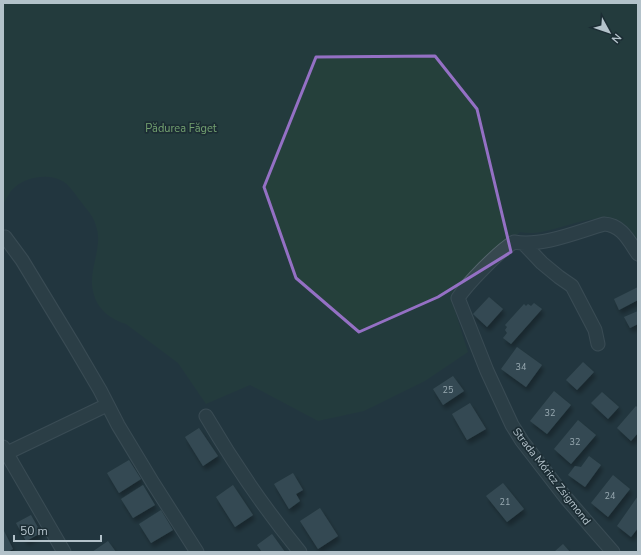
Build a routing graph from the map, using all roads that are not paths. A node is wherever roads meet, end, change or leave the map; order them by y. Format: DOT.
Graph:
graph roads {
  1 [pos="5,237"];
  2 [pos="524,244"];
  3 [pos="638,254"];
  4 [pos="598,344"];
  5 [pos="107,405"];
  6 [pos="206,416"];
  7 [pos="5,450"];
  8 [pos="64,552"];
  9 [pos="197,552"];
  10 [pos="300,552"];
  11 [pos="613,552"];
  1 -- 5 [label="street"];
  2 -- 3 [label="street"];
  2 -- 4 [label="street"];
  2 -- 11 [label="street, Strada Móricz Zsigmond"];
  5 -- 7 [label="street"];
  5 -- 9 [label="street"];
  6 -- 10 [label="street"];
  7 -- 8 [label="street"];
}
